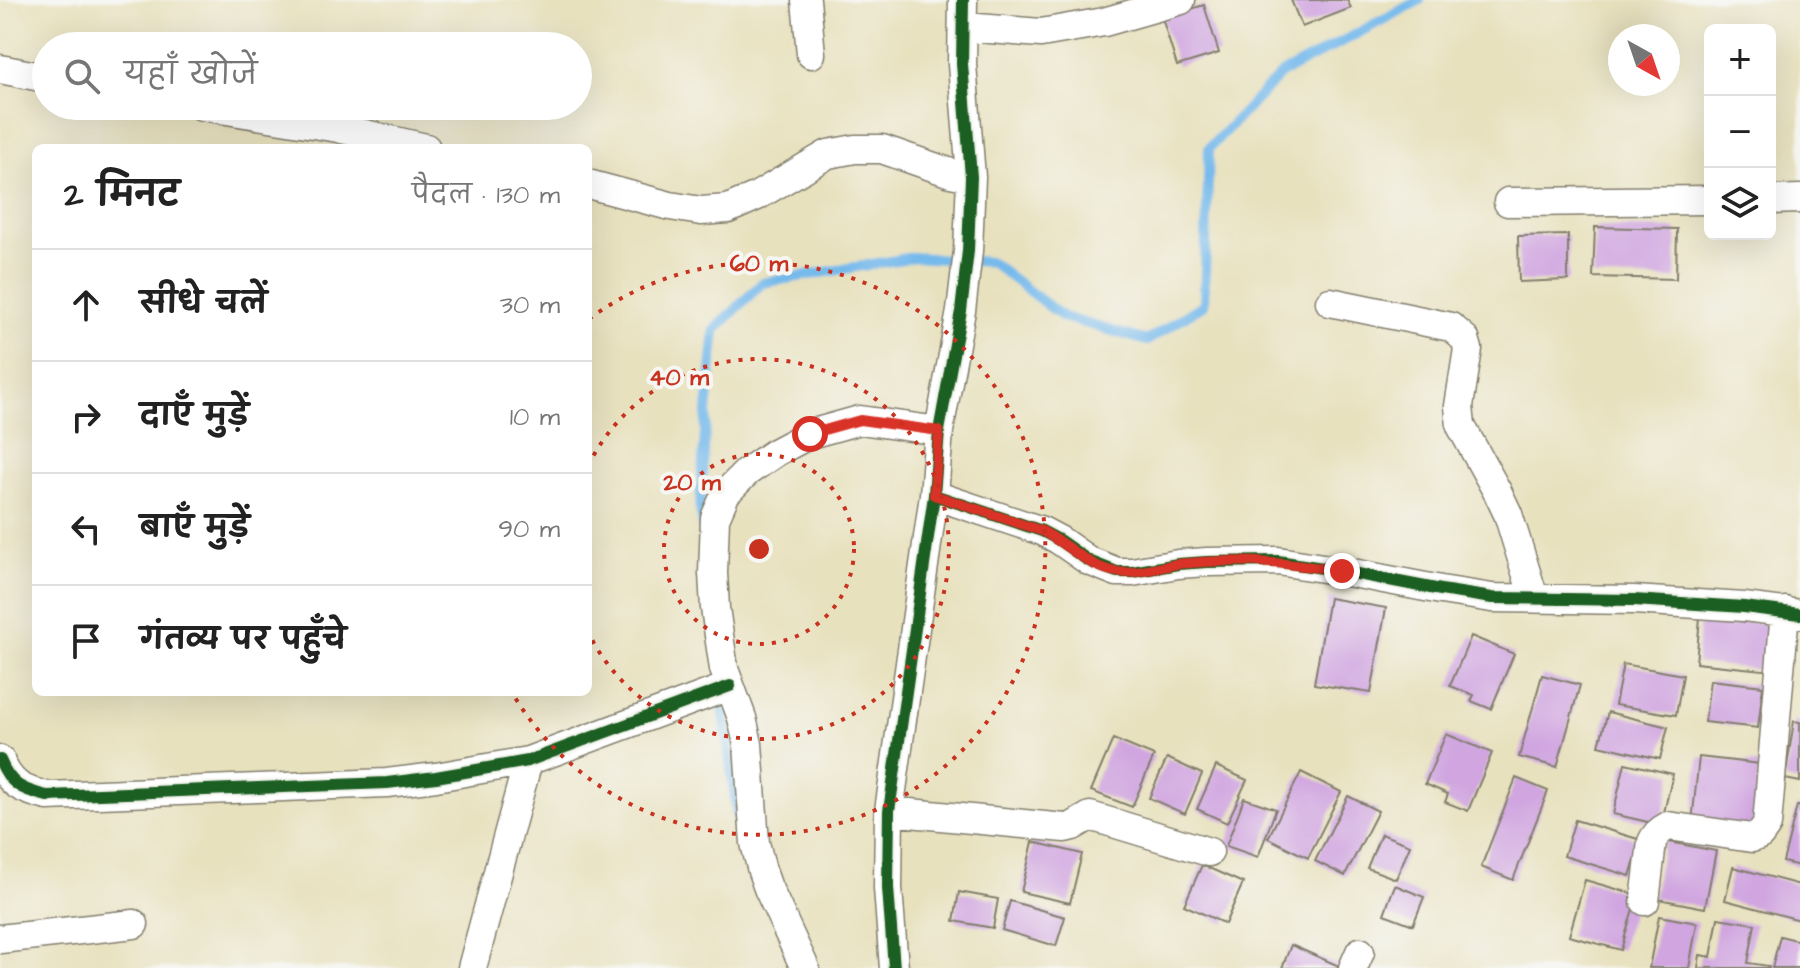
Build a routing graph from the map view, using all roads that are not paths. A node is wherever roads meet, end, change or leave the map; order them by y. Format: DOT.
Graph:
graph roads {
  1 [pos="806,0"];
  2 [pos="1181,0"];
  3 [pos="963,13"];
  4 [pos="811,54"];
  5 [pos="0,70"];
  6 [pos="32,76"];
  7 [pos="289,120"];
  8 [pos="408,144"];
  9 [pos="971,177"];
  10 [pos="592,185"];
  11 [pos="1800,199"];
  12 [pos="1704,200"];
  13 [pos="1776,200"];
  14 [pos="1508,202"];
  15 [pos="1330,302"];
  16 [pos="939,431"];
  17 [pos="934,495"];
  18 [pos="1534,598"];
  19 [pos="1792,613"];
  20 [pos="727,687"];
  21 [pos="0,760"];
  22 [pos="528,761"];
  23 [pos="889,811"];
  24 [pos="1209,852"];
  25 [pos="1645,901"];
  26 [pos="134,924"];
  27 [pos="0,939"];
  28 [pos="472,968"];
  29 [pos="805,968"];
  30 [pos="894,968"];
  1 -- 4 [label="street"];
  2 -- 3 [label="street"];
  3 -- 9 [label="street"];
  5 -- 6 [label="street"];
  7 -- 8 [label="street"];
  9 -- 10 [label="street"];
  9 -- 16 [label="street"];
  11 -- 13 [label="street"];
  12 -- 14 [label="street"];
  15 -- 18 [label="street"];
  16 -- 17 [label="street"];
  16 -- 20 [label="street"];
  17 -- 18 [label="street"];
  17 -- 23 [label="street"];
  18 -- 19 [label="street"];
  19 -- 25 [label="street"];
  20 -- 22 [label="street"];
  20 -- 29 [label="street"];
  21 -- 22 [label="street"];
  22 -- 28 [label="street"];
  23 -- 24 [label="street"];
  23 -- 30 [label="street"];
  26 -- 27 [label="street"];
}
